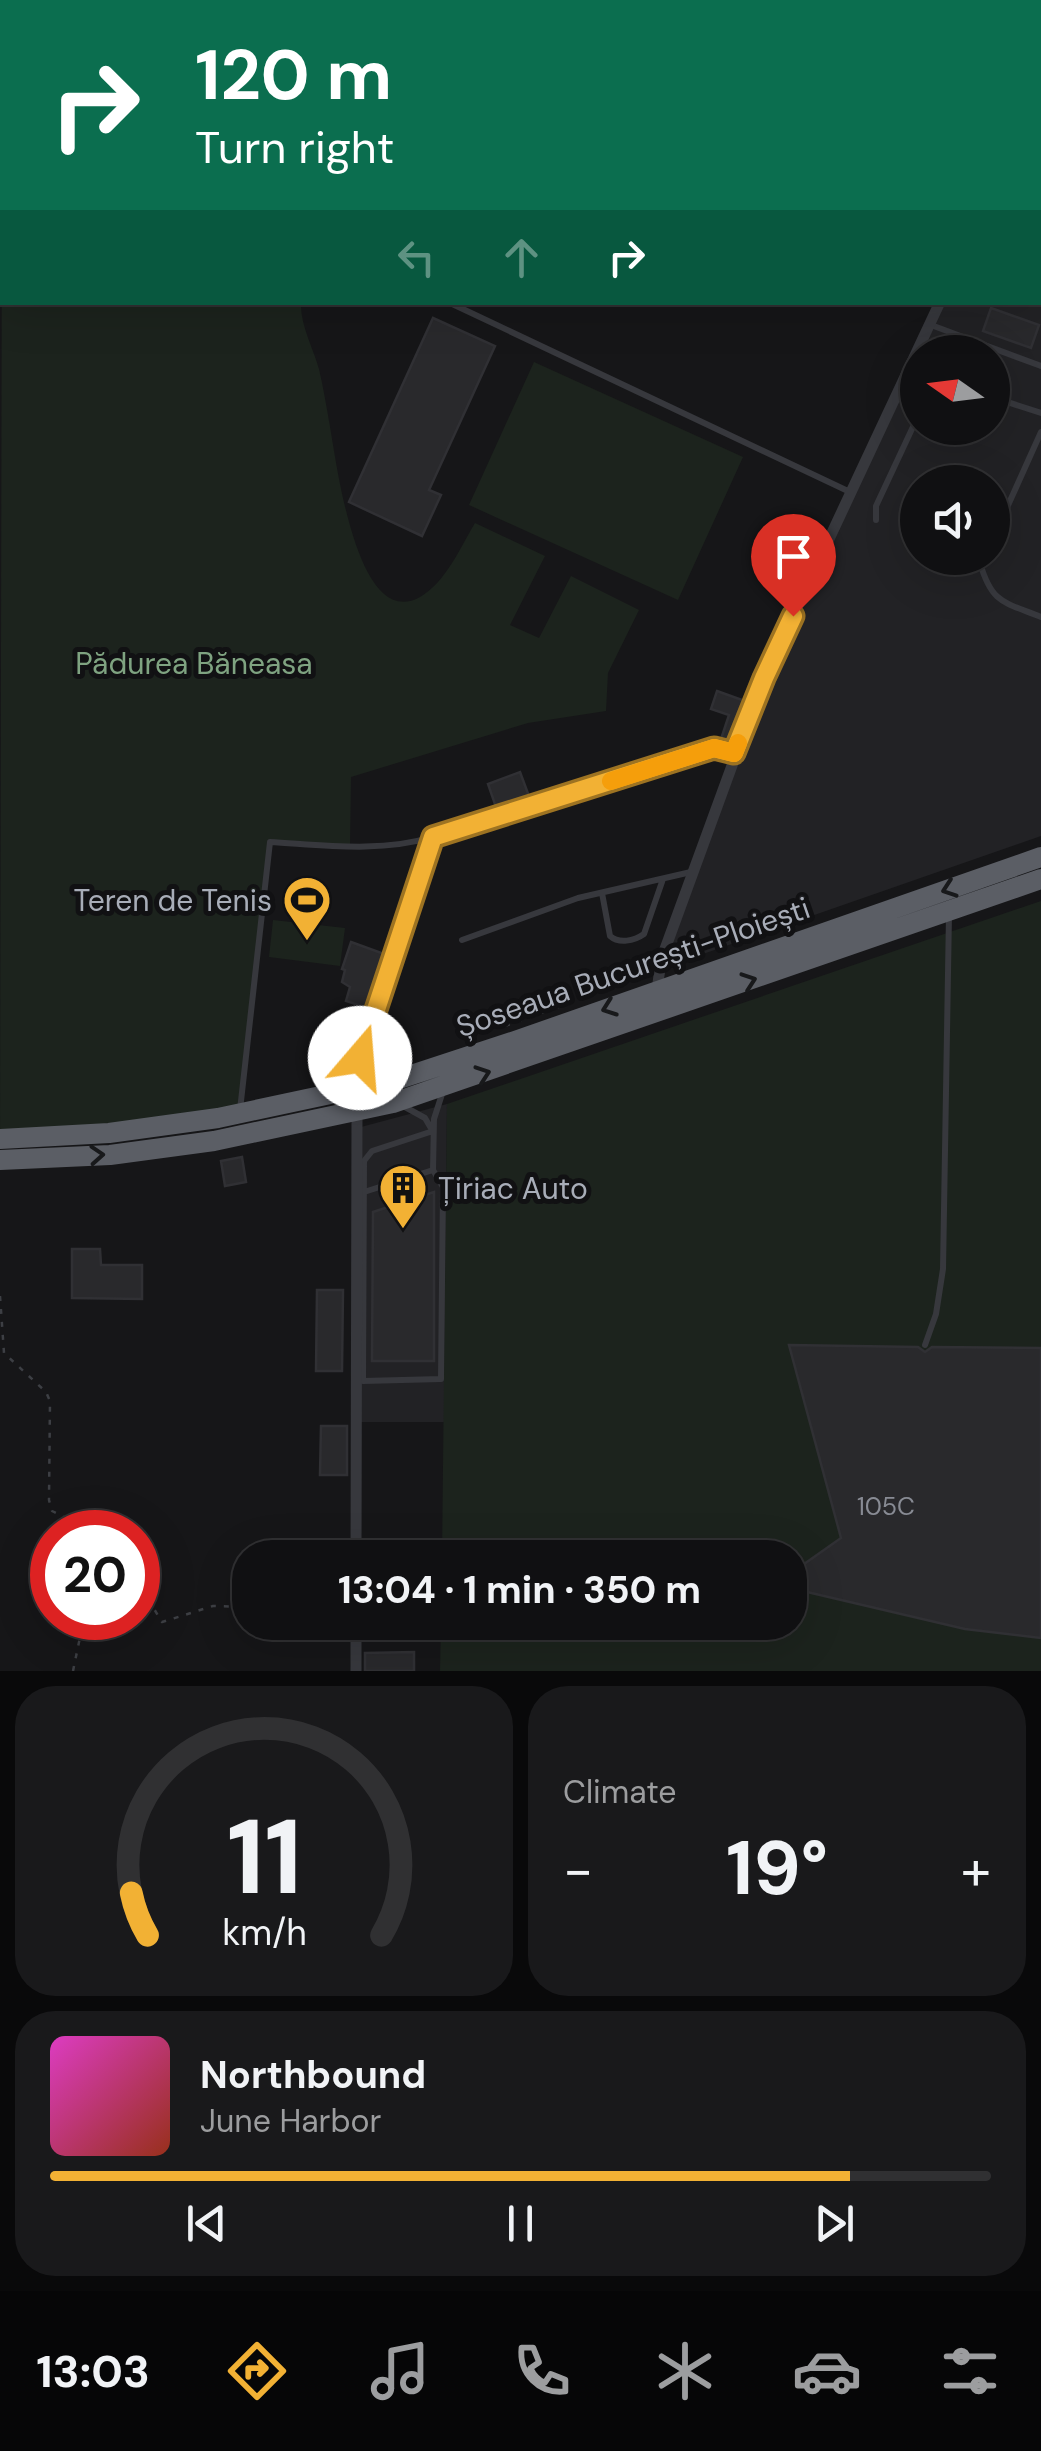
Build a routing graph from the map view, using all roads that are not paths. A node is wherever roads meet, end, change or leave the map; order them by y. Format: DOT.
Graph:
graph roads {
  1 [pos="454,305"];
  2 [pos="939,305"];
  3 [pos="930,325"];
  4 [pos="926,335"];
  5 [pos="1041,366"];
  6 [pos="900,397"];
  7 [pos="1010,402"];
  8 [pos="1041,413"];
  9 [pos="1041,432"];
  10 [pos="904,445"];
  11 [pos="851,493"];
  12 [pos="1010,501"];
  13 [pos="876,520"];
  14 [pos="984,575"];
  15 [pos="1041,617"];
  16 [pos="734,753"];
  17 [pos="433,837"];
  18 [pos="1041,857"];
  19 [pos="692,872"];
  20 [pos="663,878"];
  21 [pos="1041,879"];
  22 [pos="602,893"];
  23 [pos="949,911"];
  24 [pos="462,940"];
  25 [pos="657,991"];
  26 [pos="446,1086"];
  27 [pos="348,1092"];
  28 [pos="393,1103"];
  29 [pos="357,1112"];
  30 [pos="240,1114"];
  31 [pos="432,1131"];
  32 [pos="0,1139"];
  33 [pos="0,1160"];
  34 [pos="433,1170"];
  35 [pos="364,1192"];
  36 [pos="924,1345"];
  37 [pos="356,1540"];
  38 [pos="356,1640"];
  39 [pos="356,1671"];
  1 -- 11 [label="lane"];
  2 -- 3 [label="street"];
  3 -- 4 [label="street"];
  3 -- 5 [label="lane"];
  6 -- 11 [label="street"];
  7 -- 8 [label="lane"];
  9 -- 12 [label="lane"];
  10 -- 13 [label="lane"];
  11 -- 16 [label="street"];
  14 -- 15 [label="lane"];
  16 -- 17 [label="lane"];
  16 -- 19 [label="street"];
  17 -- 27 [label="lane"];
  17 -- 30 [label="lane"];
  18 -- 25 [label="highway, Șoseaua București-Ploiești, one-way"];
  19 -- 20 [label="lane"];
  19 -- 25 [label="street"];
  20 -- 22 [label="lane"];
  20 -- 22 [label="lane"];
  21 -- 23 [label="highway, Șoseaua București-Ploiești"];
  22 -- 24 [label="lane"];
  26 -- 23 [label="highway, Șoseaua București-Ploiești, one-way"];
  23 -- 36 [label="lane"];
  25 -- 27 [label="highway, Șoseaua București-Ploiești, one-way"];
  26 -- 28 [label="highway, Șoseaua București-Ploiești"];
  26 -- 31 [label="lane"];
  27 -- 30 [label="highway, Șoseaua București-Ploiești"];
  28 -- 29 [label="highway, Șoseaua București-Ploiești"];
  28 -- 31 [label="lane"];
  33 -- 29 [label="highway, Șoseaua București-Ploiești, one-way"];
  29 -- 37 [label="street"];
  30 -- 32 [label="highway, Șoseaua București-Ploiești"];
  31 -- 34 [label="lane"];
  31 -- 35 [label="lane"];
  34 -- 35 [label="lane"];
  34 -- 35 [label="lane"];
  38 -- 39 [label="street"];
}
